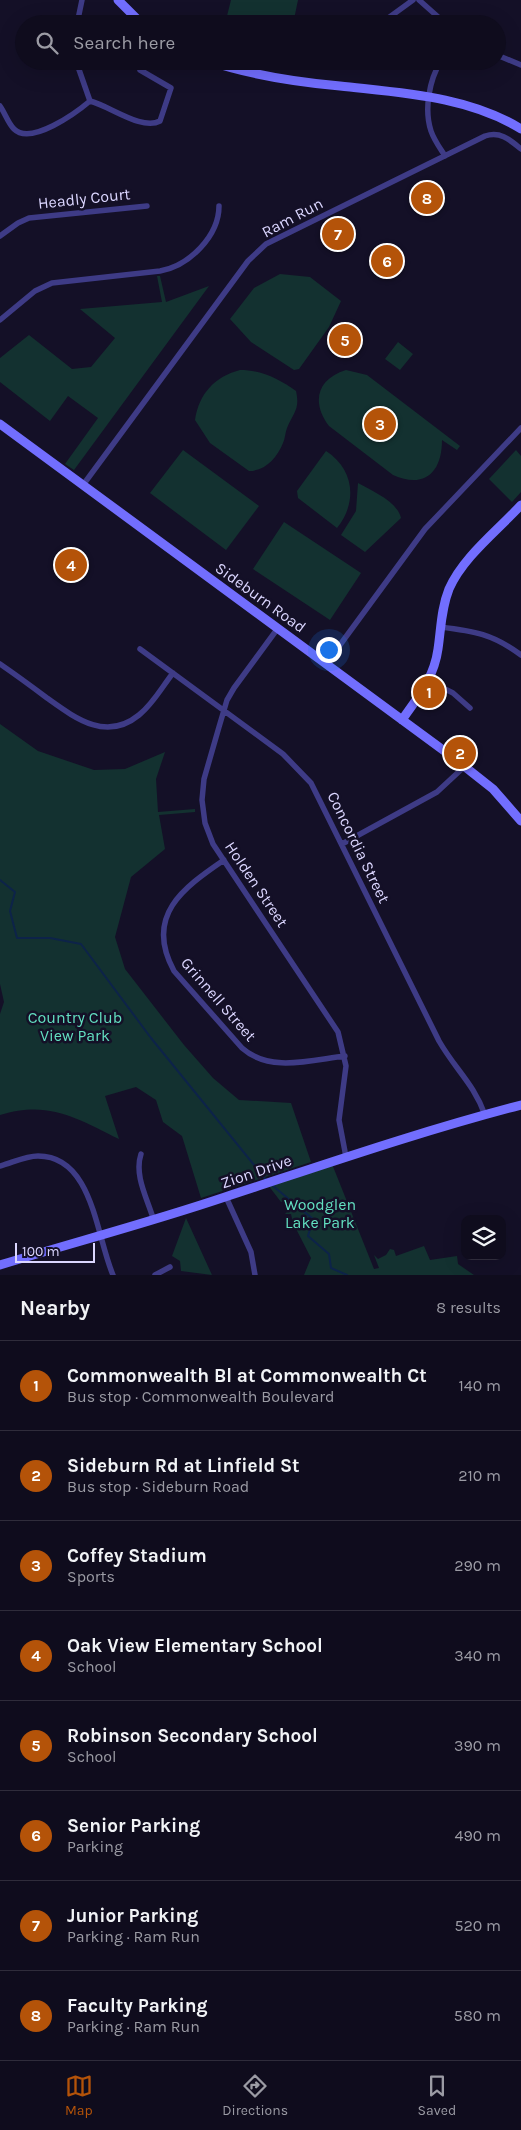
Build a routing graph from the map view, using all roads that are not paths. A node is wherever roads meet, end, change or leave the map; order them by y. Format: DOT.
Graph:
graph roads {
  1 [pos="82,0"];
  2 [pos="118,0"];
  3 [pos="413,0"];
  4 [pos="419,0"];
  5 [pos="79,15"];
  6 [pos="133,15"];
  7 [pos="392,15"];
  8 [pos="436,15"];
  9 [pos="506,59"];
  10 [pos="521,65"];
  11 [pos="79,70"];
  12 [pos="140,70"];
  13 [pos="251,70"];
  14 [pos="437,70"];
  15 [pos="429,98"];
  16 [pos="90,101"];
  17 [pos="0,106"];
  18 [pos="521,130"];
  19 [pos="521,149"];
  20 [pos="445,156"];
  21 [pos="147,206"];
  22 [pos="220,206"];
  23 [pos="0,236"];
  24 [pos="0,320"];
  25 [pos="0,424"];
  26 [pos="521,428"];
  27 [pos="82,485"];
  28 [pos="521,505"];
  29 [pos="440,627"];
  30 [pos="278,628"];
  31 [pos="140,649"];
  32 [pos="521,655"];
  33 [pos="0,664"];
  34 [pos="326,664"];
  35 [pos="173,673"];
  36 [pos="429,681"];
  37 [pos="470,708"];
  38 [pos="224,711"];
  39 [pos="402,720"];
  40 [pos="464,766"];
  41 [pos="521,821"];
  42 [pos="342,844"];
  43 [pos="224,860"];
  44 [pos="345,1056"];
  45 [pos="521,1105"];
  46 [pos="485,1115"];
  47 [pos="141,1154"];
  48 [pos="346,1157"];
  49 [pos="0,1166"];
  50 [pos="226,1197"];
  51 [pos="153,1218"];
  52 [pos="99,1236"];
  53 [pos="0,1265"];
  54 [pos="170,1267"];
  55 [pos="113,1275"];
  56 [pos="155,1275"];
  57 [pos="255,1275"];
  1 -- 5 [label="street"];
  2 -- 6 [label="street"];
  3 -- 7 [label="street"];
  4 -- 8 [label="street"];
  9 -- 10 [label="street"];
  11 -- 16 [label="street"];
  12 -- 16 [label="street"];
  13 -- 15 [label="street"];
  14 -- 15 [label="street"];
  15 -- 18 [label="street"];
  15 -- 20 [label="street"];
  16 -- 17 [label="street"];
  19 -- 20 [label="street, Ram Run"];
  20 -- 27 [label="street, Ram Run"];
  21 -- 23 [label="street, Headly Court"];
  22 -- 24 [label="street"];
  25 -- 27 [label="street, Sideburn Road"];
  26 -- 34 [label="street"];
  27 -- 30 [label="street, Sideburn Road"];
  28 -- 29 [label="street"];
  29 -- 32 [label="street"];
  29 -- 36 [label="street"];
  30 -- 34 [label="street, Sideburn Road"];
  30 -- 38 [label="street, Holden Street"];
  31 -- 35 [label="street, Concordia Street"];
  33 -- 35 [label="street"];
  34 -- 39 [label="street, Sideburn Road"];
  35 -- 38 [label="street, Concordia Street"];
  36 -- 37 [label="street"];
  36 -- 39 [label="street"];
  38 -- 42 [label="street, Concordia Street"];
  38 -- 43 [label="street, Holden Street"];
  39 -- 40 [label="street, Sideburn Road"];
  40 -- 41 [label="street, Sideburn Road"];
  40 -- 42 [label="street"];
  42 -- 46 [label="street, Concordia Street"];
  43 -- 44 [label="street, Holden Street"];
  43 -- 44 [label="street, Grinnell Street"];
  44 -- 48 [label="street, Holden Street"];
  45 -- 46 [label="street, Zion Drive"];
  46 -- 48 [label="street, Zion Drive"];
  47 -- 51 [label="street"];
  48 -- 50 [label="street, Zion Drive"];
  49 -- 52 [label="street"];
  50 -- 51 [label="street, Zion Drive"];
  50 -- 57 [label="street"];
  51 -- 52 [label="street, Zion Drive"];
  52 -- 53 [label="street, Zion Drive"];
  52 -- 55 [label="street"];
  54 -- 56 [label="street"];
}
